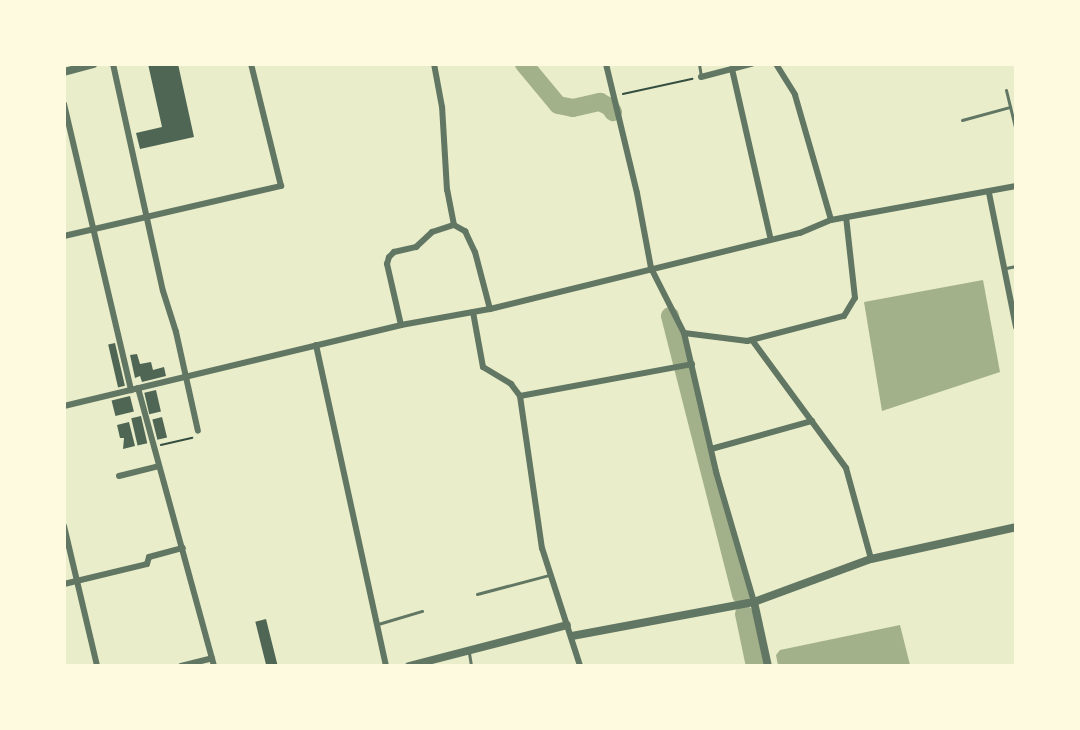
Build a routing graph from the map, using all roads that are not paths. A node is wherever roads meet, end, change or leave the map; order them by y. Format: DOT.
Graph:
graph roads {
  1 [pos="93,64"];
  2 [pos="113,64"];
  3 [pos="251,64"];
  4 [pos="434,64"];
  5 [pos="606,64"];
  6 [pos="699,64"];
  7 [pos="751,64"];
  8 [pos="776,64"];
  9 [pos="732,69"];
  10 [pos="64,72"];
  11 [pos="701,76"];
  12 [pos="1006,90"];
  13 [pos="64,104"];
  14 [pos="1010,107"];
  15 [pos="962,120"];
  16 [pos="1016,131"];
  17 [pos="1016,186"];
  18 [pos="989,193"];
  19 [pos="147,216"];
  20 [pos="846,217"];
  21 [pos="831,220"];
  22 [pos="454,225"];
  23 [pos="94,229"];
  24 [pos="64,236"];
  25 [pos="771,240"];
  26 [pos="1016,266"];
  27 [pos="651,268"];
  28 [pos="1004,269"];
  29 [pos="490,309"];
  30 [pos="473,312"];
  31 [pos="401,325"];
  32 [pos="1016,327"];
  33 [pos="684,333"];
  34 [pos="752,340"];
  35 [pos="316,345"];
  36 [pos="690,364"];
  37 [pos="186,376"];
  38 [pos="135,389"];
  39 [pos="520,396"];
  40 [pos="64,406"];
  41 [pos="813,421"];
  42 [pos="198,431"];
  43 [pos="711,449"];
  44 [pos="159,466"];
  45 [pos="119,476"];
  46 [pos="64,526"];
  47 [pos="1016,527"];
  48 [pos="183,548"];
  49 [pos="871,559"];
  50 [pos="551,575"];
  51 [pos="78,582"];
  52 [pos="64,584"];
  53 [pos="477,594"];
  54 [pos="754,602"];
  55 [pos="422,611"];
  56 [pos="376,624"];
  57 [pos="567,625"];
  58 [pos="572,636"];
  59 [pos="468,651"];
  60 [pos="212,658"];
  61 [pos="97,666"];
  62 [pos="181,666"];
  63 [pos="214,666"];
  64 [pos="386,666"];
  65 [pos="409,666"];
  66 [pos="471,666"];
  67 [pos="580,666"];
  68 [pos="768,666"];
  1 -- 10 [label="street"];
  2 -- 19 [label="street"];
  3 -- 19 [label="street"];
  4 -- 22 [label="street"];
  5 -- 27 [label="street"];
  6 -- 11 [label="lane"];
  7 -- 9 [label="street"];
  8 -- 21 [label="street"];
  9 -- 11 [label="street"];
  9 -- 25 [label="street"];
  12 -- 14 [label="lane"];
  13 -- 23 [label="street"];
  14 -- 15 [label="lane"];
  14 -- 16 [label="lane"];
  17 -- 18 [label="street"];
  18 -- 20 [label="street"];
  18 -- 28 [label="street"];
  19 -- 23 [label="street"];
  19 -- 37 [label="street"];
  20 -- 21 [label="street"];
  20 -- 34 [label="street"];
  21 -- 25 [label="street"];
  22 -- 29 [label="street"];
  22 -- 31 [label="street"];
  23 -- 24 [label="street"];
  23 -- 38 [label="street"];
  25 -- 27 [label="street"];
  26 -- 28 [label="lane"];
  27 -- 29 [label="street"];
  27 -- 33 [label="street"];
  28 -- 32 [label="street"];
  29 -- 30 [label="street"];
  30 -- 31 [label="street"];
  30 -- 39 [label="street"];
  31 -- 35 [label="street"];
  33 -- 34 [label="street"];
  33 -- 36 [label="street"];
  34 -- 41 [label="street"];
  35 -- 37 [label="street"];
  35 -- 56 [label="street"];
  36 -- 39 [label="street"];
  36 -- 43 [label="street"];
  37 -- 38 [label="street"];
  37 -- 42 [label="street"];
  38 -- 40 [label="street"];
  38 -- 44 [label="street"];
  39 -- 50 [label="street"];
  41 -- 43 [label="street"];
  41 -- 49 [label="street"];
  43 -- 54 [label="street"];
  44 -- 45 [label="street"];
  44 -- 48 [label="street"];
  46 -- 51 [label="street"];
  47 -- 49 [label="street"];
  48 -- 51 [label="street"];
  48 -- 60 [label="street"];
  49 -- 54 [label="street"];
  50 -- 53 [label="lane"];
  50 -- 57 [label="street"];
  51 -- 52 [label="street"];
  51 -- 61 [label="street"];
  54 -- 58 [label="street"];
  54 -- 68 [label="street"];
  55 -- 56 [label="lane"];
  56 -- 64 [label="street"];
  57 -- 58 [label="street"];
  57 -- 59 [label="street"];
  58 -- 67 [label="street"];
  59 -- 65 [label="street"];
  59 -- 66 [label="lane"];
  60 -- 62 [label="street"];
  60 -- 63 [label="street"];
}
